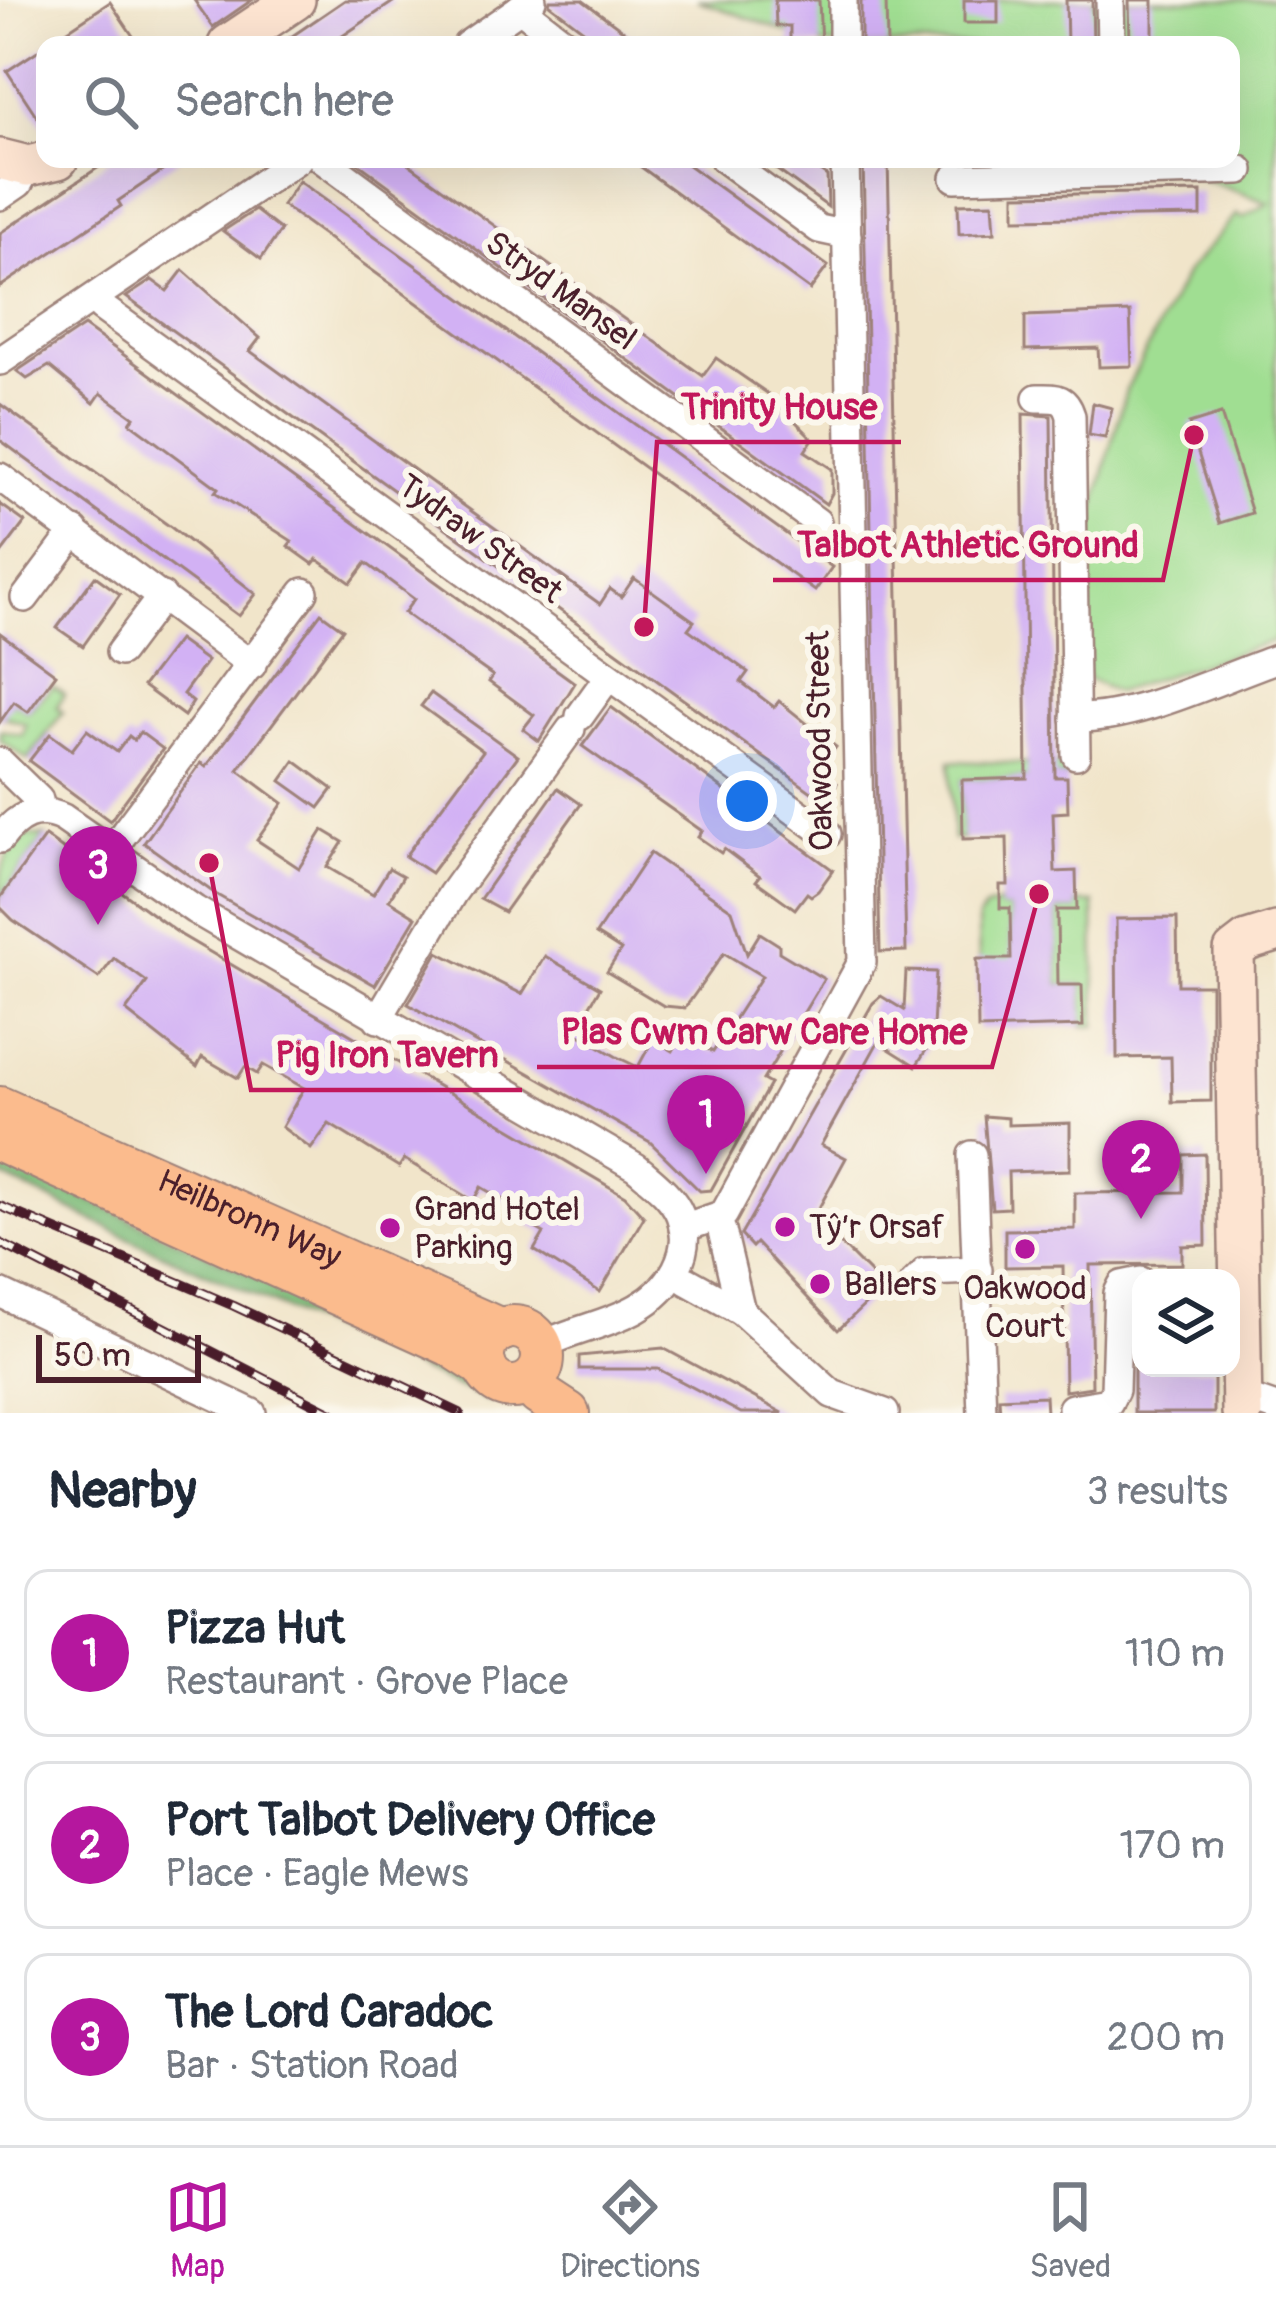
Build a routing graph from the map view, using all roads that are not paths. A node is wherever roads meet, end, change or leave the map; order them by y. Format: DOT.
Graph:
graph roads {
  1 [pos="294,0"];
  2 [pos="842,0"];
  3 [pos="1110,0"];
  4 [pos="526,4"];
  5 [pos="245,36"];
  6 [pos="479,36"];
  7 [pos="559,36"];
  8 [pos="843,36"];
  9 [pos="1111,36"];
  10 [pos="28,161"];
  11 [pos="285,168"];
  12 [pos="334,168"];
  13 [pos="736,168"];
  14 [pos="845,168"];
  15 [pos="1086,168"];
  16 [pos="1176,168"];
  17 [pos="1240,170"];
  18 [pos="955,178"];
  19 [pos="0,196"];
  20 [pos="847,236"];
  21 [pos="94,298"];
  22 [pos="0,361"];
  23 [pos="1037,398"];
  24 [pos="0,478"];
  25 [pos="818,522"];
  26 [pos="75,531"];
  27 [pos="304,592"];
  28 [pos="161,596"];
  29 [pos="25,598"];
  30 [pos="120,652"];
  31 [pos="1276,658"];
  32 [pos="252,665"];
  33 [pos="608,677"];
  34 [pos="1075,718"];
  35 [pos="1076,755"];
  36 [pos="0,763"];
  37 [pos="41,811"];
  38 [pos="827,834"];
  39 [pos="0,839"];
  40 [pos="110,852"];
  41 [pos="1276,932"];
  42 [pos="378,1019"];
  43 [pos="0,1108"];
  44 [pos="0,1140"];
  45 [pos="972,1155"];
  46 [pos="682,1228"];
  47 [pos="722,1231"];
  48 [pos="1235,1269"];
  49 [pos="978,1270"];
  50 [pos="687,1281"];
  51 [pos="1132,1283"];
  52 [pos="913,1284"];
  53 [pos="0,1293"];
  54 [pos="741,1311"];
  55 [pos="1240,1314"];
  56 [pos="493,1349"];
  57 [pos="536,1364"];
  58 [pos="829,1403"];
  59 [pos="1253,1407"];
  60 [pos="1072,1408"];
  61 [pos="1115,1408"];
  62 [pos="252,1413"];
  63 [pos="568,1413"];
  64 [pos="885,1413"];
  65 [pos="982,1413"];
  1 -- 5 [label="street"];
  2 -- 8 [label="street"];
  3 -- 9 [label="street"];
  4 -- 6 [label="street"];
  4 -- 7 [label="street"];
  10 -- 19 [label="street"];
  11 -- 21 [label="street"];
  12 -- 25 [label="street, Stryd Mansel"];
  13 -- 20 [label="street"];
  14 -- 20 [label="street, Oakwood Street"];
  15 -- 18 [label="street"];
  16 -- 17 [label="street"];
  20 -- 46 [label="street, Oakwood Street"];
  21 -- 22 [label="street"];
  21 -- 33 [label="street, Tydraw Street"];
  23 -- 34 [label="street"];
  24 -- 26 [label="street"];
  26 -- 28 [label="street"];
  26 -- 29 [label="street"];
  27 -- 32 [label="street"];
  28 -- 30 [label="street"];
  28 -- 32 [label="street"];
  31 -- 34 [label="street"];
  32 -- 40 [label="street"];
  33 -- 38 [label="street, Tydraw Street"];
  33 -- 42 [label="street"];
  34 -- 35 [label="street"];
  36 -- 37 [label="street"];
  37 -- 39 [label="street"];
  37 -- 40 [label="street"];
  40 -- 42 [label="street"];
  41 -- 48 [label="street"];
  42 -- 46 [label="street"];
  43 -- 56 [label="main road, Heilbronn Way"];
  44 -- 56 [label="main road, Heilbronn Way"];
  45 -- 49 [label="street"];
  46 -- 57 [label="street"];
  47 -- 54 [label="street"];
  49 -- 52 [label="street"];
  49 -- 65 [label="street"];
  50 -- 54 [label="street"];
  51 -- 61 [label="street"];
  53 -- 62 [label="street"];
  54 -- 58 [label="street"];
  55 -- 59 [label="street"];
  56 -- 57 [label="main road"];
  57 -- 63 [label="main road"];
  58 -- 64 [label="street"];
  60 -- 61 [label="street"];
}
